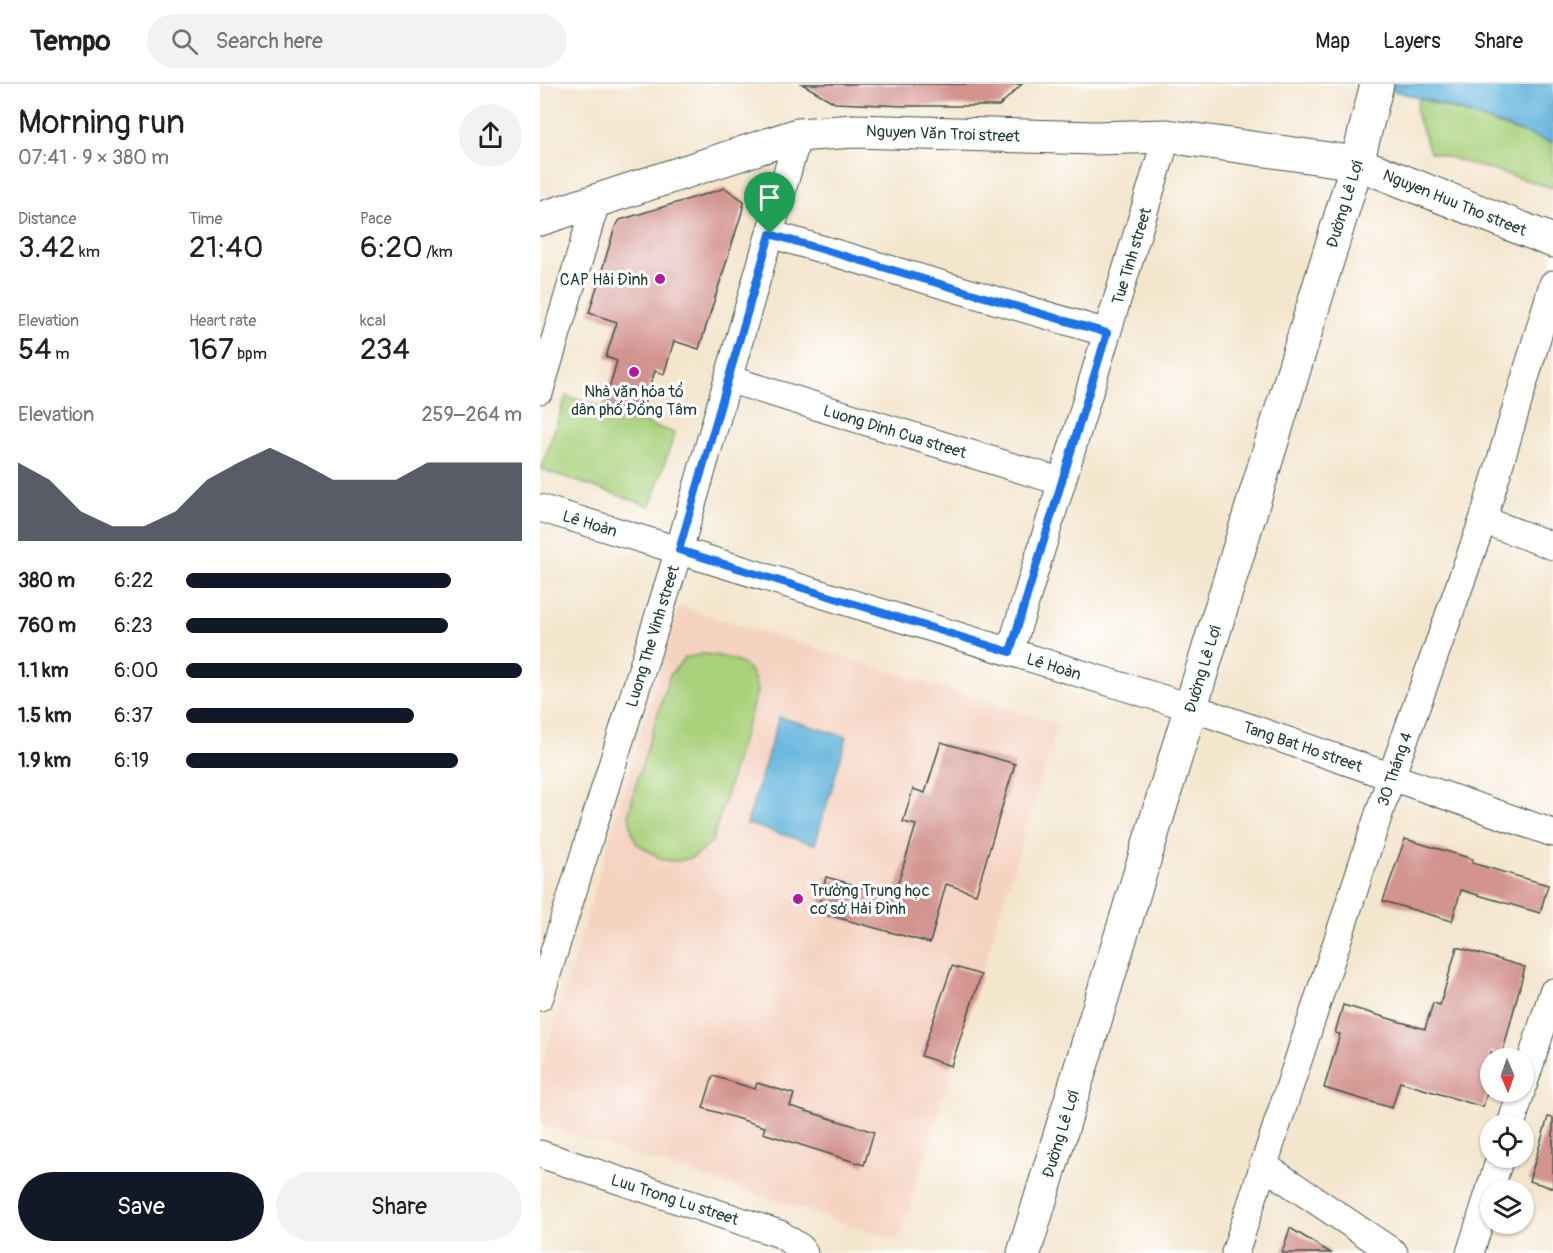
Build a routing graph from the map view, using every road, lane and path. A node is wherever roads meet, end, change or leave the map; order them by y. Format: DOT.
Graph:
graph roads {
  1 [pos="1376,89"];
  2 [pos="798,135"];
  3 [pos="1167,136"];
  4 [pos="1357,163"];
  5 [pos="597,199"];
  6 [pos="540,219"];
  7 [pos="770,234"];
  8 [pos="1553,241"];
  9 [pos="1553,284"];
  10 [pos="1107,333"];
  11 [pos="728,379"];
  12 [pos="540,390"];
  13 [pos="1062,482"];
  14 [pos="540,508"];
  15 [pos="1483,520"];
  16 [pos="1553,546"];
  17 [pos="679,550"];
  18 [pos="1010,652"];
  19 [pos="1190,707"];
  20 [pos="1391,777"];
  21 [pos="1553,833"];
  22 [pos="1553,992"];
  23 [pos="540,997"];
  24 [pos="1534,1052"];
  25 [pos="540,1155"];
  26 [pos="1263,1165"];
  27 [pos="1497,1168"];
  28 [pos="804,1253"];
  29 [pos="1024,1253"];
  30 [pos="1235,1253"];
  31 [pos="1394,1253"];
  32 [pos="1470,1253"];
  1 -- 4 [label="main road, Đường Lê Lợi"];
  2 -- 3 [label="main road, Nguyen Văn Troi street"];
  2 -- 5 [label="main road, Nguyen Văn Troi street"];
  2 -- 7 [label="street, Luong The Vinh street"];
  3 -- 4 [label="main road, Nguyen Văn Troi street"];
  3 -- 10 [label="street, Tue Tinh street"];
  4 -- 8 [label="main road, Nguyen Huu Tho street"];
  4 -- 19 [label="main road, Đường Lê Lợi"];
  5 -- 6 [label="main road, Nguyen Văn Troi street"];
  5 -- 12 [label="street"];
  7 -- 10 [label="street"];
  7 -- 11 [label="street, Luong The Vinh street"];
  9 -- 15 [label="street, 30 Tháng 4"];
  10 -- 13 [label="street, Tue Tinh street"];
  11 -- 13 [label="street, Luong Dinh Cua street"];
  11 -- 17 [label="street, Luong The Vinh street"];
  13 -- 18 [label="street, Tue Tinh street"];
  14 -- 17 [label="street, Lê Hoàn"];
  15 -- 16 [label="street"];
  15 -- 20 [label="street, 30 Tháng 4"];
  17 -- 18 [label="street, Lê Hoàn"];
  17 -- 23 [label="street, Luong The Vinh street"];
  18 -- 19 [label="street, Lê Hoàn"];
  19 -- 20 [label="street, Tang Bat Ho street"];
  19 -- 29 [label="main road, Đường Lê Lợi"];
  20 -- 21 [label="street, Tang Bat Ho street"];
  20 -- 26 [label="street, 30 Tháng 4"];
  22 -- 24 [label="street"];
  25 -- 28 [label="street, Luu Trong Lu street"];
  26 -- 30 [label="street, 30 Tháng 4"];
  26 -- 31 [label="street"];
  27 -- 32 [label="street"];
}
